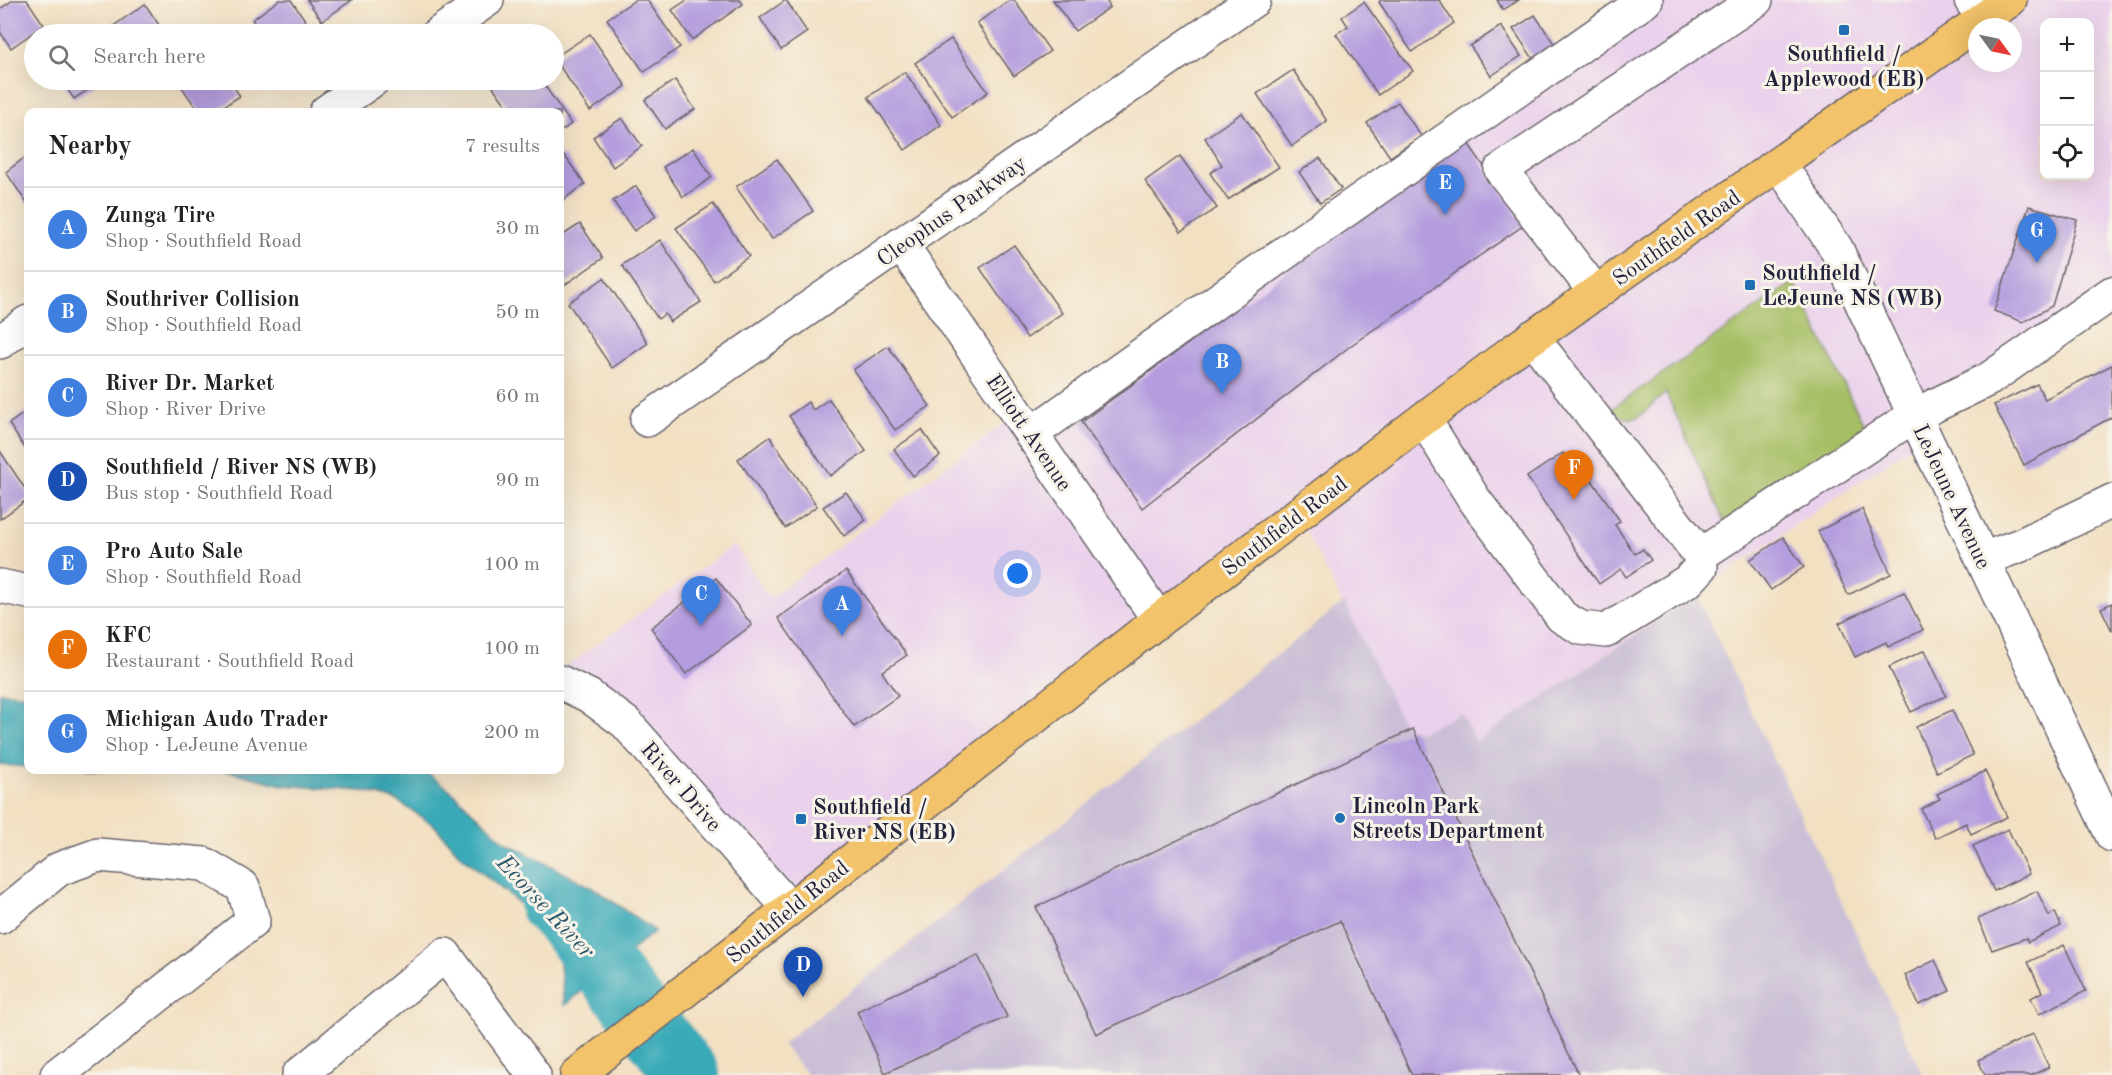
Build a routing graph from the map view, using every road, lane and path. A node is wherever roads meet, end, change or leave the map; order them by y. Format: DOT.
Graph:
graph roads {
  1 [pos="487,0"];
  2 [pos="1254,0"];
  3 [pos="1646,0"];
  4 [pos="1756,0"];
  5 [pos="2010,0"];
  6 [pos="1977,9"];
  7 [pos="452,24"];
  8 [pos="358,90"];
  9 [pos="332,108"];
  10 [pos="1780,165"];
  11 [pos="901,244"];
  12 [pos="1596,293"];
  13 [pos="2112,293"];
  14 [pos="24,325"];
  15 [pos="1532,337"];
  16 [pos="0,342"];
  17 [pos="1915,415"];
  18 [pos="1424,418"];
  19 [pos="647,420"];
  20 [pos="1032,434"];
  21 [pos="2112,501"];
  22 [pos="1700,555"];
  23 [pos="1983,559"];
  24 [pos="0,586"];
  25 [pos="24,590"];
  26 [pos="1159,620"];
  27 [pos="564,684"];
  28 [pos="2112,835"];
  29 [pos="789,908"];
  30 [pos="0,917"];
  31 [pos="587,1068"];
  32 [pos="57,1075"];
  33 [pos="298,1075"];
  34 [pos="534,1075"];
  1 -- 7 [label="street"];
  2 -- 11 [label="street, Cleophus Parkway"];
  3 -- 20 [label="street"];
  4 -- 12 [label="street"];
  5 -- 6 [label="main road, Southfield Road"];
  6 -- 10 [label="main road, Southfield Road"];
  8 -- 9 [label="street"];
  10 -- 12 [label="main road, Southfield Road"];
  10 -- 17 [label="street, LeJeune Avenue"];
  11 -- 19 [label="street, Cleophus Parkway"];
  11 -- 20 [label="street, Elliott Avenue"];
  12 -- 15 [label="main road, Southfield Road"];
  13 -- 17 [label="street"];
  14 -- 16 [label="street"];
  15 -- 18 [label="main road, Southfield Road"];
  15 -- 22 [label="street"];
  17 -- 22 [label="street"];
  17 -- 23 [label="street, LeJeune Avenue"];
  18 -- 22 [label="street"];
  18 -- 26 [label="main road, Southfield Road"];
  20 -- 26 [label="street, Elliott Avenue"];
  21 -- 23 [label="street"];
  23 -- 28 [label="street, LeJeune Avenue"];
  24 -- 25 [label="street"];
  26 -- 29 [label="main road, Southfield Road"];
  27 -- 29 [label="street, River Drive"];
  29 -- 31 [label="main road, Southfield Road"];
  30 -- 32 [label="street"];
  33 -- 34 [label="street"];
}
